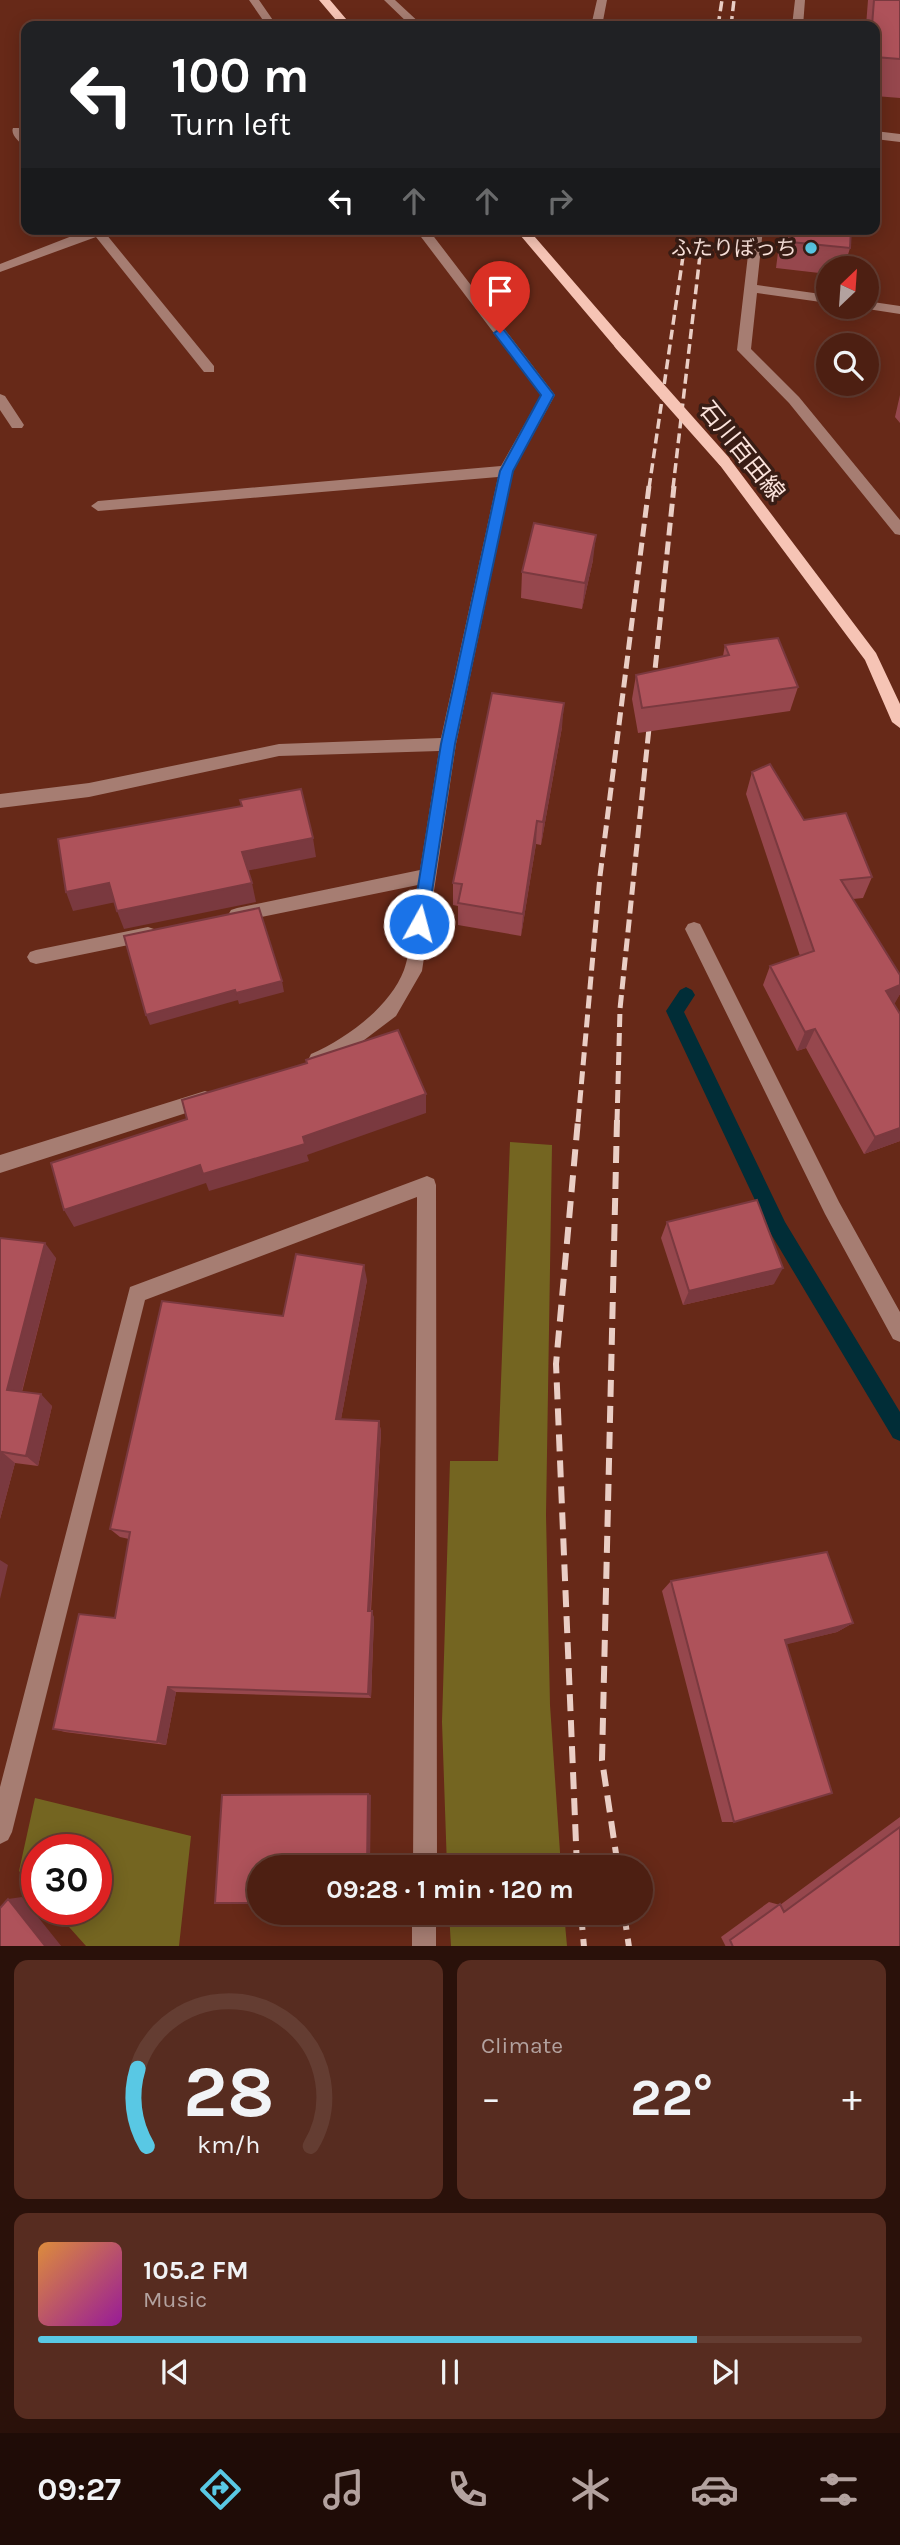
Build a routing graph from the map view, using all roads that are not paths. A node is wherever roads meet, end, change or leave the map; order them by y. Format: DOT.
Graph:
graph roads {
  1 [pos="254,0"];
  2 [pos="324,0"];
  3 [pos="389,0"];
  4 [pos="602,0"];
  5 [pos="800,0"];
  6 [pos="269,21"];
  7 [pos="342,21"];
  8 [pos="412,21"];
  9 [pos="597,21"];
  10 [pos="798,21"];
  11 [pos="17,131"];
  12 [pos="21,136"];
  13 [pos="880,136"];
  14 [pos="900,138"];
  15 [pos="88,235"];
  16 [pos="105,235"];
  17 [pos="426,235"];
  18 [pos="526,235"];
  19 [pos="756,235"];
  20 [pos="0,268"];
  21 [pos="750,288"];
  22 [pos="816,297"];
  23 [pos="879,307"];
  24 [pos="900,310"];
  25 [pos="209,369"];
  26 [pos="0,399"];
  27 [pos="17,425"];
  28 [pos="506,471"];
  29 [pos="98,506"];
  30 [pos="900,530"];
  31 [pos="900,722"];
  32 [pos="448,744"];
  33 [pos="0,801"];
  34 [pos="426,876"];
  35 [pos="224,918"];
  36 [pos="171,929"];
  37 [pos="694,929"];
  38 [pos="36,957"];
  39 [pos="300,1067"];
  40 [pos="225,1093"];
  41 [pos="0,1164"];
  42 [pos="900,1332"];
  43 [pos="0,1832"];
  44 [pos="425,1855"];
  45 [pos="424,1925"];
  46 [pos="424,1946"];
  1 -- 6 [label="street"];
  2 -- 7 [label="main road"];
  3 -- 8 [label="street"];
  4 -- 9 [label="street"];
  5 -- 10 [label="street"];
  11 -- 12 [label="street"];
  13 -- 14 [label="street"];
  15 -- 20 [label="street"];
  16 -- 25 [label="street"];
  17 -- 28 [label="street"];
  18 -- 31 [label="main road, 石川百田線, bridge"];
  19 -- 21 [label="street"];
  21 -- 22 [label="street"];
  21 -- 30 [label="street"];
  23 -- 24 [label="street"];
  26 -- 27 [label="street"];
  28 -- 29 [label="street"];
  28 -- 32 [label="street"];
  32 -- 33 [label="street"];
  32 -- 34 [label="street"];
  34 -- 35 [label="street"];
  34 -- 39 [label="street"];
  36 -- 38 [label="street"];
  37 -- 42 [label="street"];
  40 -- 41 [label="street"];
  43 -- 44 [label="street"];
  45 -- 46 [label="street"];
}
